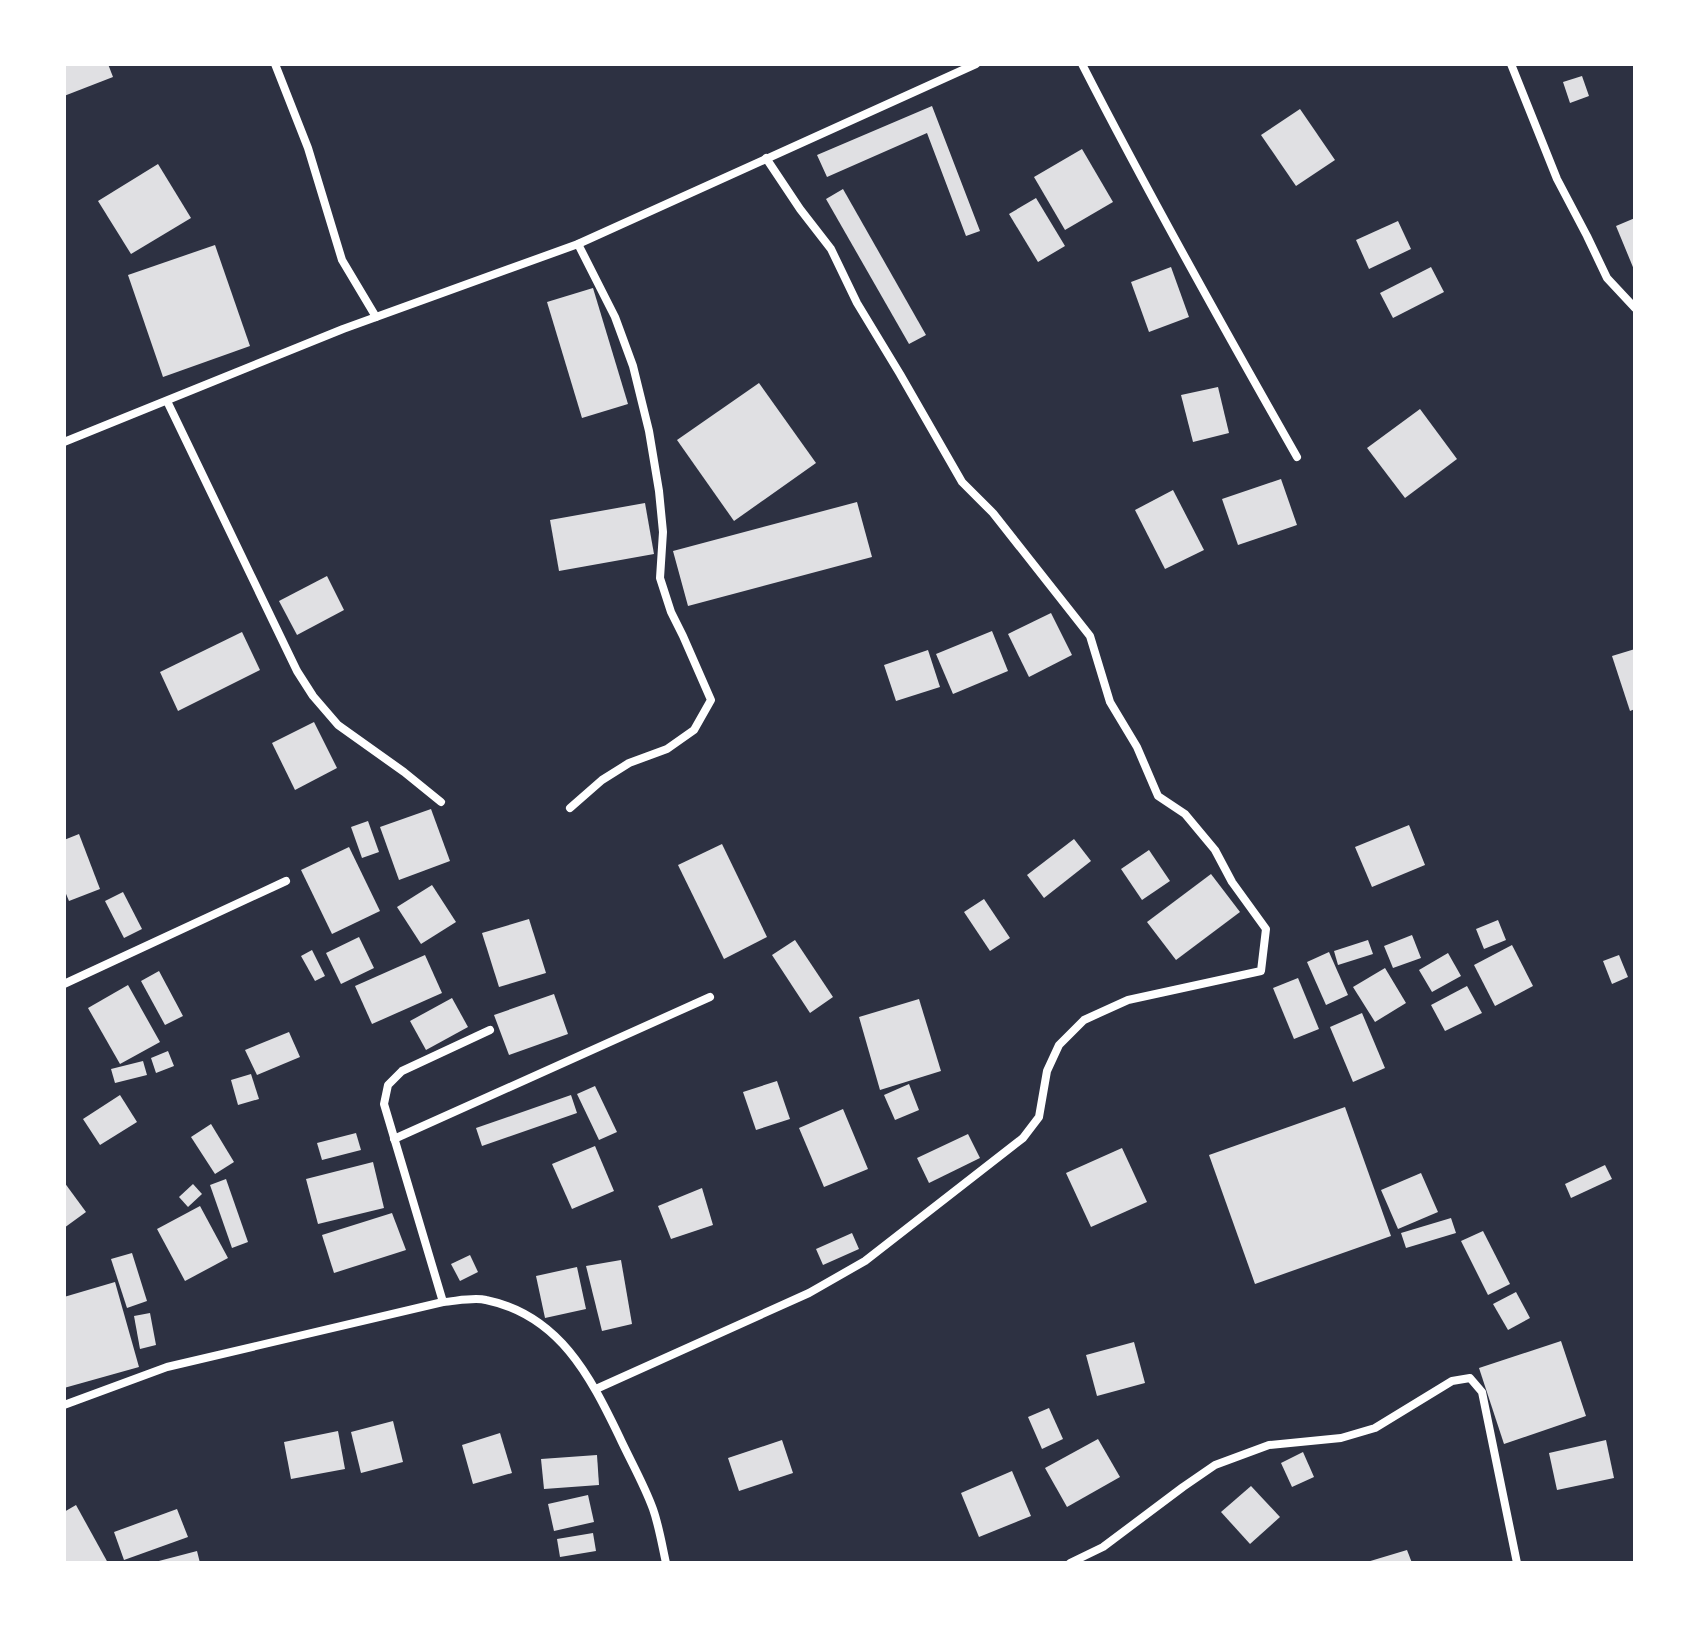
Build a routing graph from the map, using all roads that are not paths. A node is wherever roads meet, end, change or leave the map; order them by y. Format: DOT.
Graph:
graph roads {
  1 [pos="275,64"];
  2 [pos="976,64"];
  3 [pos="1082,64"];
  4 [pos="1511,64"];
  5 [pos="766,158"];
  6 [pos="578,244"];
  7 [pos="1635,308"];
  8 [pos="376,317"];
  9 [pos="167,401"];
  10 [pos="64,442"];
  11 [pos="1297,457"];
  12 [pos="441,802"];
  13 [pos="570,808"];
  14 [pos="286,881"];
  15 [pos="64,984"];
  16 [pos="710,997"];
  17 [pos="490,1030"];
  18 [pos="394,1139"];
  19 [pos="443,1302"];
  20 [pos="596,1389"];
  21 [pos="64,1405"];
  22 [pos="666,1563"];
  23 [pos="1070,1563"];
  24 [pos="1517,1563"];
  1 -- 8 [label="street"];
  2 -- 5 [label="street"];
  3 -- 11 [label="street"];
  4 -- 7 [label="street"];
  5 -- 6 [label="street"];
  5 -- 20 [label="street"];
  6 -- 8 [label="street"];
  6 -- 13 [label="street"];
  8 -- 9 [label="street"];
  9 -- 10 [label="street"];
  9 -- 12 [label="street"];
  14 -- 15 [label="street"];
  16 -- 18 [label="street"];
  17 -- 18 [label="street"];
  18 -- 19 [label="street"];
  19 -- 20 [label="street"];
  19 -- 21 [label="street"];
  20 -- 22 [label="street"];
  23 -- 24 [label="street"];
}
